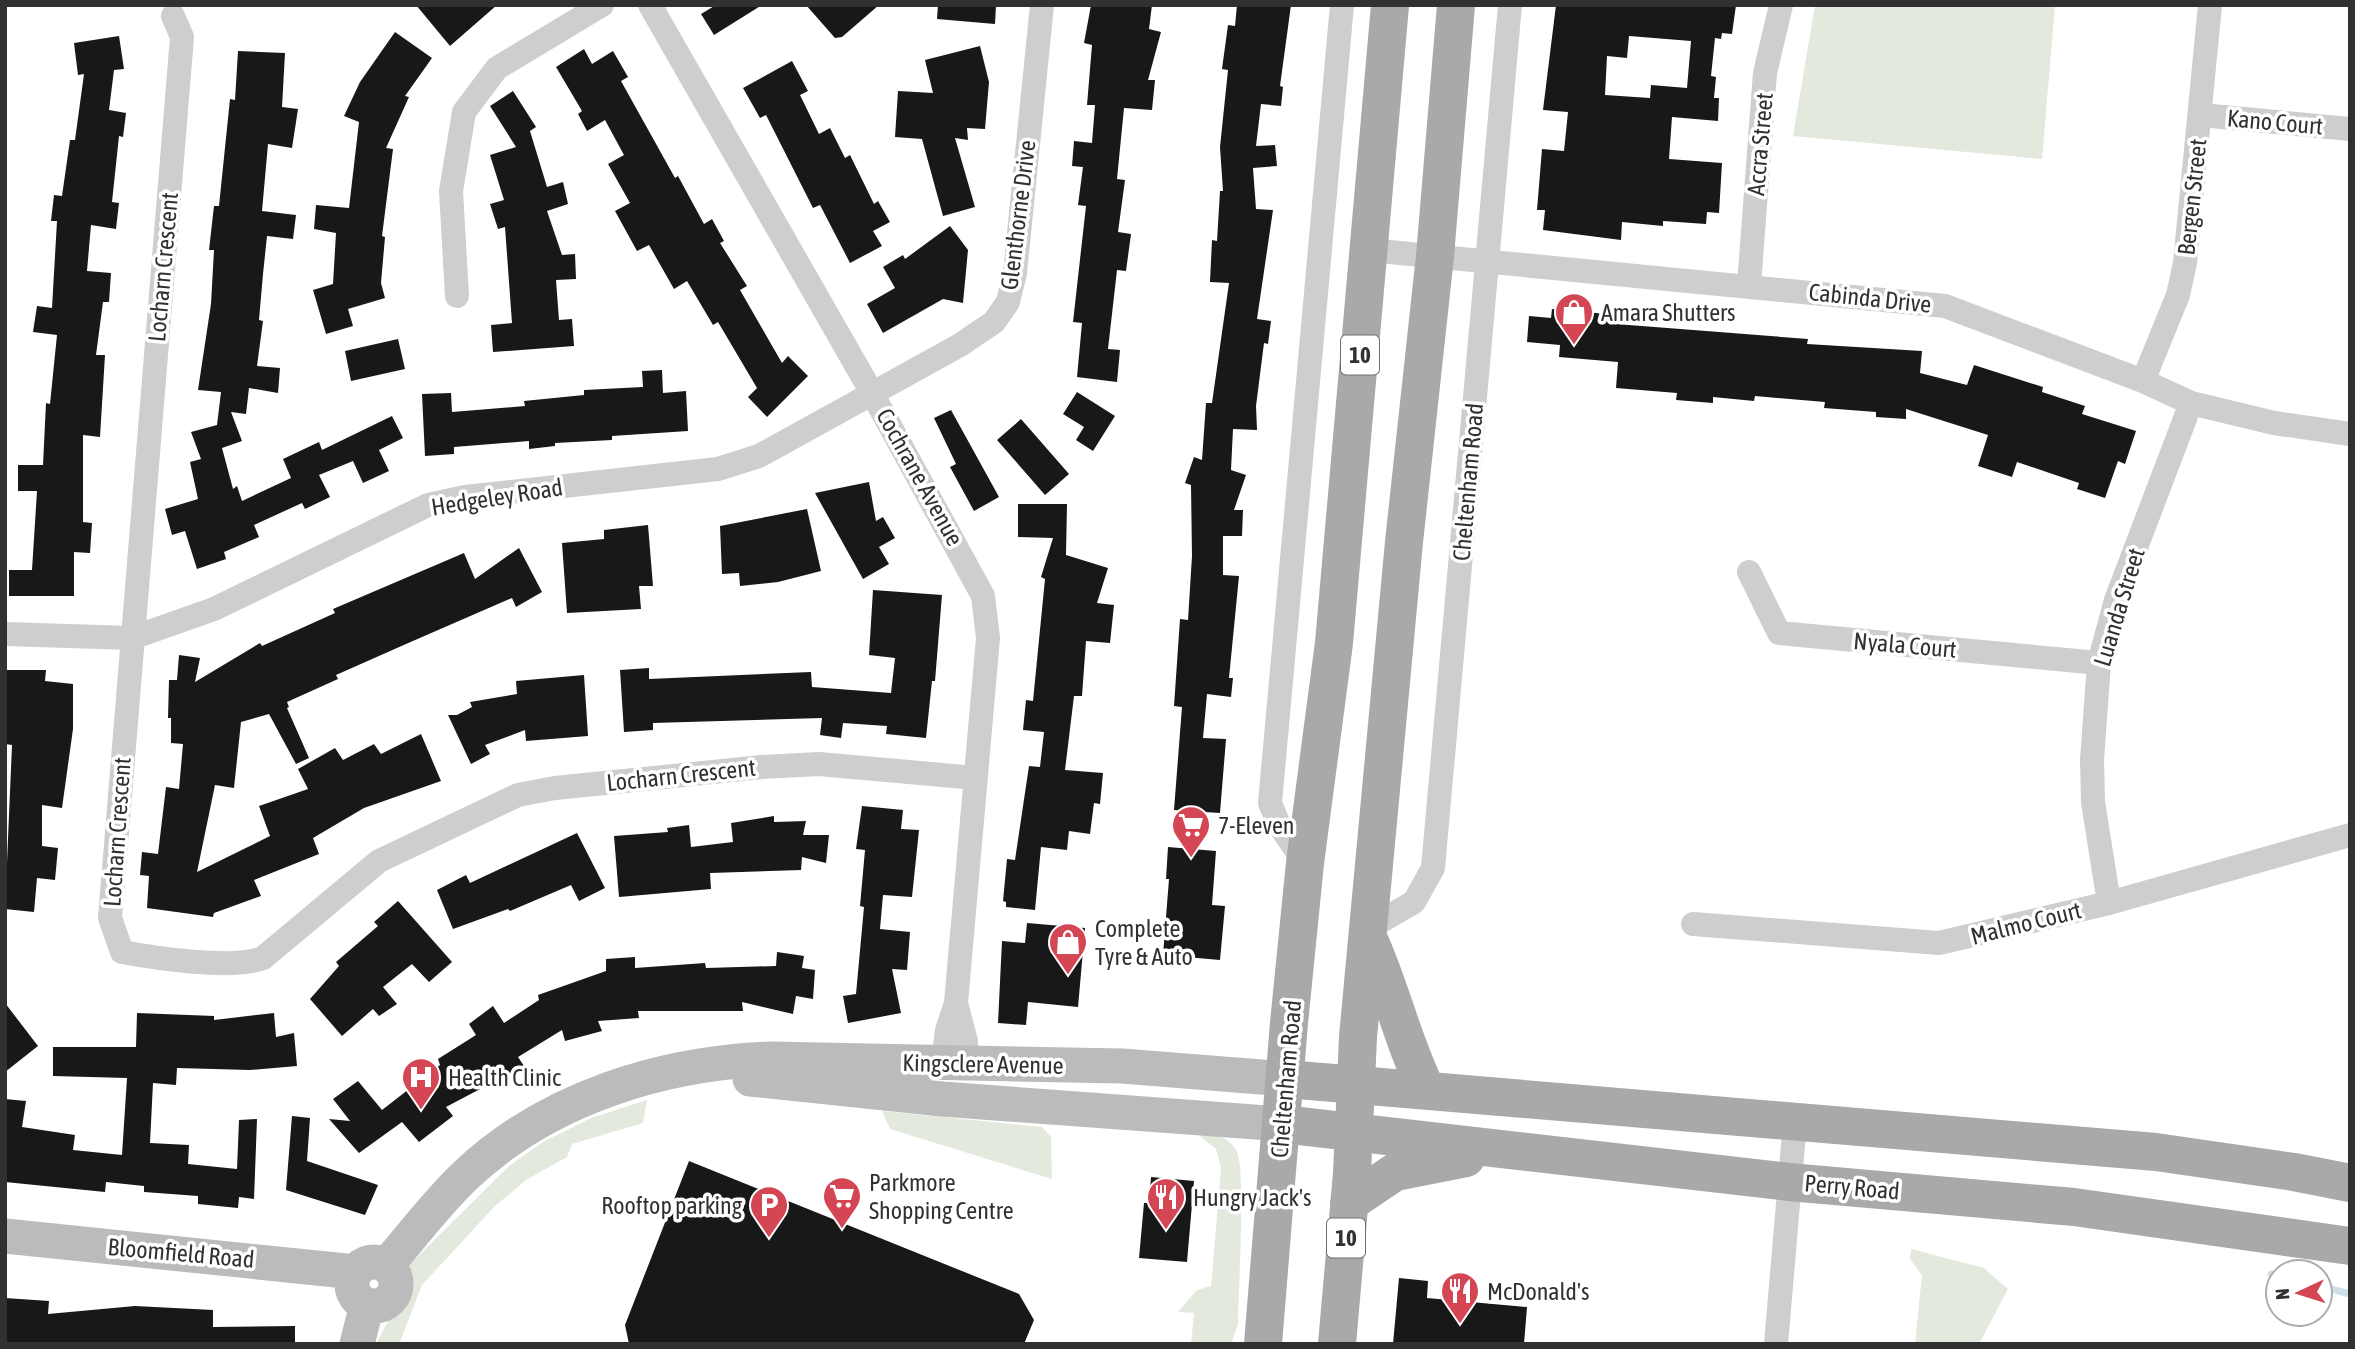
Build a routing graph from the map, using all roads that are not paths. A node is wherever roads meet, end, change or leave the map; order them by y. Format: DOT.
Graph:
graph roads {
  1 [pos="602,5"];
  2 [pos="650,5"];
  3 [pos="1042,5"];
  4 [pos="1342,5"];
  5 [pos="1390,5"];
  6 [pos="1456,5"];
  7 [pos="1510,5"];
  8 [pos="1781,5"];
  9 [pos="2210,5"];
  10 [pos="173,16"];
  11 [pos="2201,116"];
  12 [pos="2350,129"];
  13 [pos="1369,250"];
  14 [pos="1435,256"];
  15 [pos="1488,262"];
  16 [pos="1749,285"];
  17 [pos="457,296"];
  18 [pos="2143,381"];
  19 [pos="872,393"];
  20 [pos="2191,403"];
  21 [pos="2350,434"];
  22 [pos="1749,572"];
  23 [pos="5,634"];
  24 [pos="132,638"];
  25 [pos="2099,663"];
  26 [pos="976,778"];
  27 [pos="2350,835"];
  28 [pos="1306,863"];
  29 [pos="2109,902"];
  30 [pos="1693,924"];
  31 [pos="1368,933"];
  32 [pos="955,1063"];
  33 [pos="1090,1066"];
  34 [pos="680,1071"];
  35 [pos="1286,1079"];
  36 [pos="1354,1085"];
  37 [pos="1427,1091"];
  38 [pos="942,1099"];
  39 [pos="1085,1108"];
  40 [pos="1795,1122"];
  41 [pos="1282,1124"];
  42 [pos="1353,1132"];
  43 [pos="1531,1152"];
  44 [pos="1789,1181"];
  45 [pos="2350,1183"];
  46 [pos="1349,1203"];
  47 [pos="5,1236"];
  48 [pos="2350,1246"];
  49 [pos="371,1269"];
  50 [pos="1260,1341"];
  51 [pos="358,1344"];
  52 [pos="1337,1344"];
  53 [pos="1776,1344"];
  1 -- 17 [label="street"];
  2 -- 19 [label="street, Cochrane Avenue"];
  3 -- 19 [label="street, Glenthorne Drive"];
  4 -- 28 [label="street"];
  5 -- 13 [label="main road, Cheltenham Road / 10"];
  6 -- 14 [label="main road, 10"];
  7 -- 15 [label="street, Cheltenham Road"];
  8 -- 16 [label="street, Accra Street"];
  9 -- 11 [label="street, Bergen Street"];
  10 -- 24 [label="street, Locharn Crescent"];
  11 -- 12 [label="street, Kano Court"];
  11 -- 18 [label="street, Bergen Street"];
  13 -- 14 [label="street, Cabinda Drive"];
  13 -- 28 [label="main road, Cheltenham Road / 10"];
  14 -- 15 [label="street, Cabinda Drive"];
  14 -- 31 [label="main road, 10"];
  15 -- 16 [label="street, Cabinda Drive"];
  15 -- 31 [label="street, Cheltenham Road"];
  16 -- 18 [label="street, Cabinda Drive"];
  18 -- 20 [label="street, Cabinda Drive"];
  19 -- 24 [label="street, Hedgeley Road"];
  19 -- 26 [label="street, Cochrane Avenue"];
  20 -- 21 [label="street, Cabinda Drive"];
  20 -- 25 [label="street, Luanda Street"];
  22 -- 25 [label="street, Nyala Court"];
  23 -- 24 [label="street, Hedgeley Road"];
  24 -- 26 [label="street, Locharn Crescent"];
  25 -- 29 [label="street, Luanda Street"];
  26 -- 32 [label="street, Cochrane Avenue"];
  27 -- 29 [label="street, Malmo Court"];
  28 -- 35 [label="main road, Cheltenham Road / 10"];
  29 -- 30 [label="street, Malmo Court"];
  31 -- 36 [label="main road, 10"];
  31 -- 37 [label="main road"];
  32 -- 33 [label="main road, Kingsclere Avenue"];
  32 -- 34 [label="main road, Kingsclere Avenue"];
  32 -- 38 [label="main road"];
  33 -- 35 [label="main road, Kingsclere Avenue"];
  33 -- 39 [label="main road"];
  34 -- 38 [label="main road, Kingsclere Avenue"];
  34 -- 49 [label="main road, Kingsclere Avenue"];
  35 -- 36 [label="main road"];
  35 -- 41 [label="main road, Cheltenham Road / 10"];
  36 -- 37 [label="main road"];
  36 -- 42 [label="main road, 10"];
  37 -- 40 [label="main road"];
  38 -- 39 [label="main road, Kingsclere Avenue"];
  39 -- 41 [label="main road, Kingsclere Avenue"];
  40 -- 44 [label="street"];
  40 -- 45 [label="main road"];
  41 -- 42 [label="main road, Perry Road"];
  41 -- 50 [label="main road, Cheltenham Road / 10"];
  42 -- 43 [label="main road, Perry Road"];
  42 -- 46 [label="main road, 10"];
  43 -- 44 [label="main road, Perry Road"];
  43 -- 46 [label="main road"];
  44 -- 48 [label="main road, Perry Road"];
  44 -- 53 [label="street"];
  46 -- 52 [label="main road, 10"];
  47 -- 49 [label="main road, Bloomfield Road"];
  49 -- 51 [label="main road"];
}
